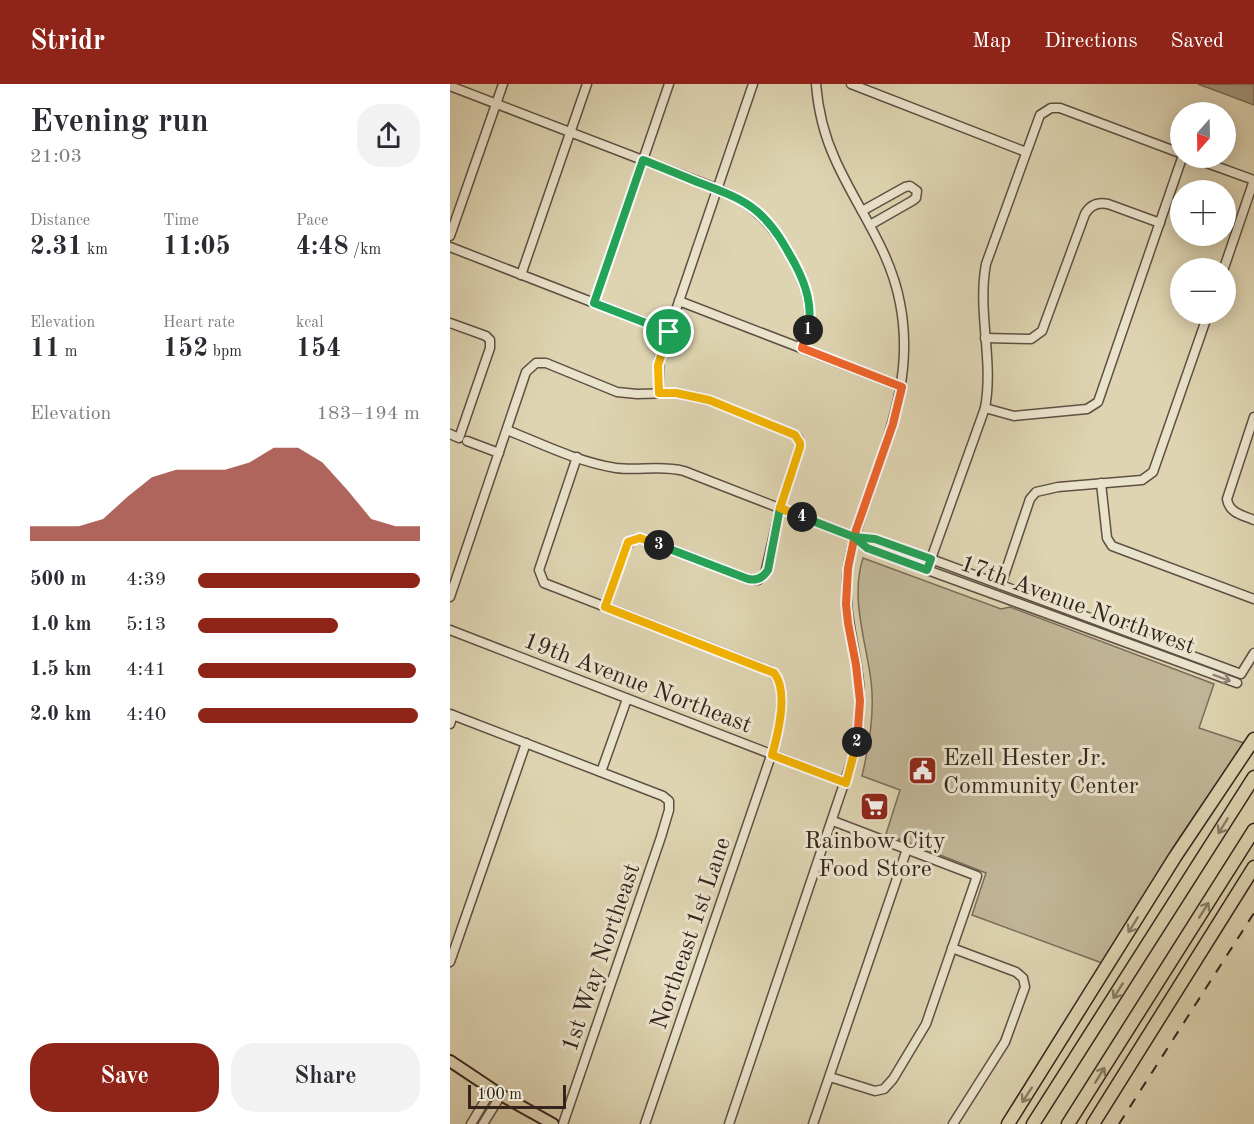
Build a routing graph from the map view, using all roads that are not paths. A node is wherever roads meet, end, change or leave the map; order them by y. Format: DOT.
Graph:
graph roads {
  1 [pos="503,84"];
  2 [pos="586,84"];
  3 [pos="669,84"];
  4 [pos="753,84"];
  5 [pos="816,84"];
  6 [pos="851,84"];
  7 [pos="450,86"];
  8 [pos="496,103"];
  9 [pos="570,132"];
  10 [pos="1170,149"];
  11 [pos="1026,152"];
  12 [pos="643,160"];
  13 [pos="1179,168"];
  14 [pos="1221,168"];
  15 [pos="1254,180"];
  16 [pos="718,189"];
  17 [pos="862,211"];
  18 [pos="1160,223"];
  19 [pos="870,225"];
  20 [pos="450,236"];
  21 [pos="450,247"];
  22 [pos="1227,258"];
  23 [pos="521,275"];
  24 [pos="680,301"];
  25 [pos="594,303"];
  26 [pos="450,323"];
  27 [pos="1205,324"];
  28 [pos="669,332"];
  29 [pos="985,338"];
  30 [pos="802,348"];
  31 [pos="902,387"];
  32 [pos="659,393"];
  33 [pos="985,408"];
  34 [pos="1254,417"];
  35 [pos="507,430"];
  36 [pos="458,438"];
  37 [pos="1251,438"];
  38 [pos="498,453"];
  39 [pos="577,457"];
  40 [pos="1101,483"];
  41 [pos="780,508"];
  42 [pos="1254,520"];
  43 [pos="854,537"];
  44 [pos="931,559"];
  45 [pos="927,570"];
  46 [pos="1001,585"];
  47 [pos="450,597"];
  48 [pos="1254,600"];
  49 [pos="605,607"];
  50 [pos="450,630"];
  51 [pos="1254,653"];
  52 [pos="1237,683"];
  53 [pos="627,699"];
  54 [pos="451,718"];
  55 [pos="1254,739"];
  56 [pos="526,743"];
  57 [pos="772,755"];
  58 [pos="601,772"];
  59 [pos="1254,777"];
  60 [pos="846,783"];
  61 [pos="833,821"];
  62 [pos="1254,830"];
  63 [pos="907,849"];
  64 [pos="1254,867"];
  65 [pos="952,948"];
  66 [pos="450,960"];
  67 [pos="450,1061"];
  68 [pos="830,1077"];
  69 [pos="497,1092"];
  70 [pos="471,1124"];
  71 [pos="483,1124"];
  72 [pos="553,1124"];
  73 [pos="563,1124"];
  74 [pos="645,1124"];
  75 [pos="729,1124"];
  76 [pos="813,1124"];
  77 [pos="953,1124"];
  78 [pos="1008,1124"];
  79 [pos="1033,1124"];
  80 [pos="1068,1124"];
  81 [pos="1093,1124"];
  1 -- 8 [label="street"];
  2 -- 9 [label="street"];
  3 -- 12 [label="street"];
  4 -- 16 [label="street"];
  5 -- 17 [label="street"];
  6 -- 11 [label="street"];
  7 -- 8 [label="street"];
  8 -- 9 [label="street"];
  8 -- 20 [label="street"];
  9 -- 12 [label="street"];
  9 -- 23 [label="street"];
  10 -- 11 [label="street"];
  11 -- 29 [label="street"];
  12 -- 16 [label="street"];
  12 -- 25 [label="street"];
  13 -- 18 [label="street"];
  14 -- 15 [label="street"];
  15 -- 22 [label="street"];
  16 -- 24 [label="street"];
  16 -- 30 [label="street"];
  17 -- 19 [label="street"];
  17 -- 19 [label="street"];
  18 -- 29 [label="street"];
  18 -- 33 [label="street"];
  19 -- 31 [label="street"];
  21 -- 23 [label="street"];
  23 -- 25 [label="street"];
  24 -- 28 [label="street"];
  24 -- 30 [label="street"];
  25 -- 28 [label="street"];
  26 -- 36 [label="street"];
  27 -- 40 [label="street"];
  28 -- 32 [label="street"];
  29 -- 33 [label="street"];
  30 -- 31 [label="street"];
  31 -- 43 [label="street"];
  32 -- 35 [label="street"];
  32 -- 41 [label="street"];
  33 -- 44 [label="street"];
  34 -- 37 [label="street"];
  35 -- 38 [label="street"];
  35 -- 39 [label="street"];
  36 -- 38 [label="street"];
  37 -- 42 [label="street"];
  38 -- 47 [label="street"];
  39 -- 41 [label="street"];
  39 -- 49 [label="street"];
  40 -- 46 [label="street"];
  40 -- 48 [label="street"];
  41 -- 43 [label="street"];
  41 -- 49 [label="street"];
  43 -- 44 [label="street, 17th Avenue Northwest"];
  43 -- 45 [label="street, 17th Avenue Northwest"];
  43 -- 60 [label="street"];
  44 -- 45 [label="street"];
  44 -- 46 [label="street, 17th Avenue Northwest"];
  45 -- 52 [label="street, 17th Avenue Northwest, one-way"];
  46 -- 51 [label="street, 17th Avenue Northwest"];
  49 -- 57 [label="street, Northeast 1st Lane"];
  50 -- 53 [label="street, 19th Avenue Northeast"];
  53 -- 57 [label="street, 19th Avenue Northeast"];
  53 -- 58 [label="street"];
  54 -- 56 [label="street"];
  55 -- 78 [label="highway, one-way"];
  56 -- 58 [label="street"];
  56 -- 66 [label="street"];
  57 -- 60 [label="street, 19th Avenue Northeast"];
  57 -- 74 [label="street, Northeast 1st Lane"];
  58 -- 73 [label="street, 1st Way Northeast"];
  59 -- 79 [label="highway, one-way"];
  60 -- 61 [label="street"];
  61 -- 63 [label="street"];
  61 -- 75 [label="street"];
  80 -- 62 [label="highway, one-way"];
  63 -- 65 [label="street"];
  63 -- 68 [label="street"];
  64 -- 81 [label="highway"];
  65 -- 68 [label="street"];
  65 -- 77 [label="street"];
  67 -- 69 [label="main road"];
  68 -- 76 [label="street"];
  69 -- 70 [label="street"];
  69 -- 71 [label="street"];
  69 -- 72 [label="main road"];
}
